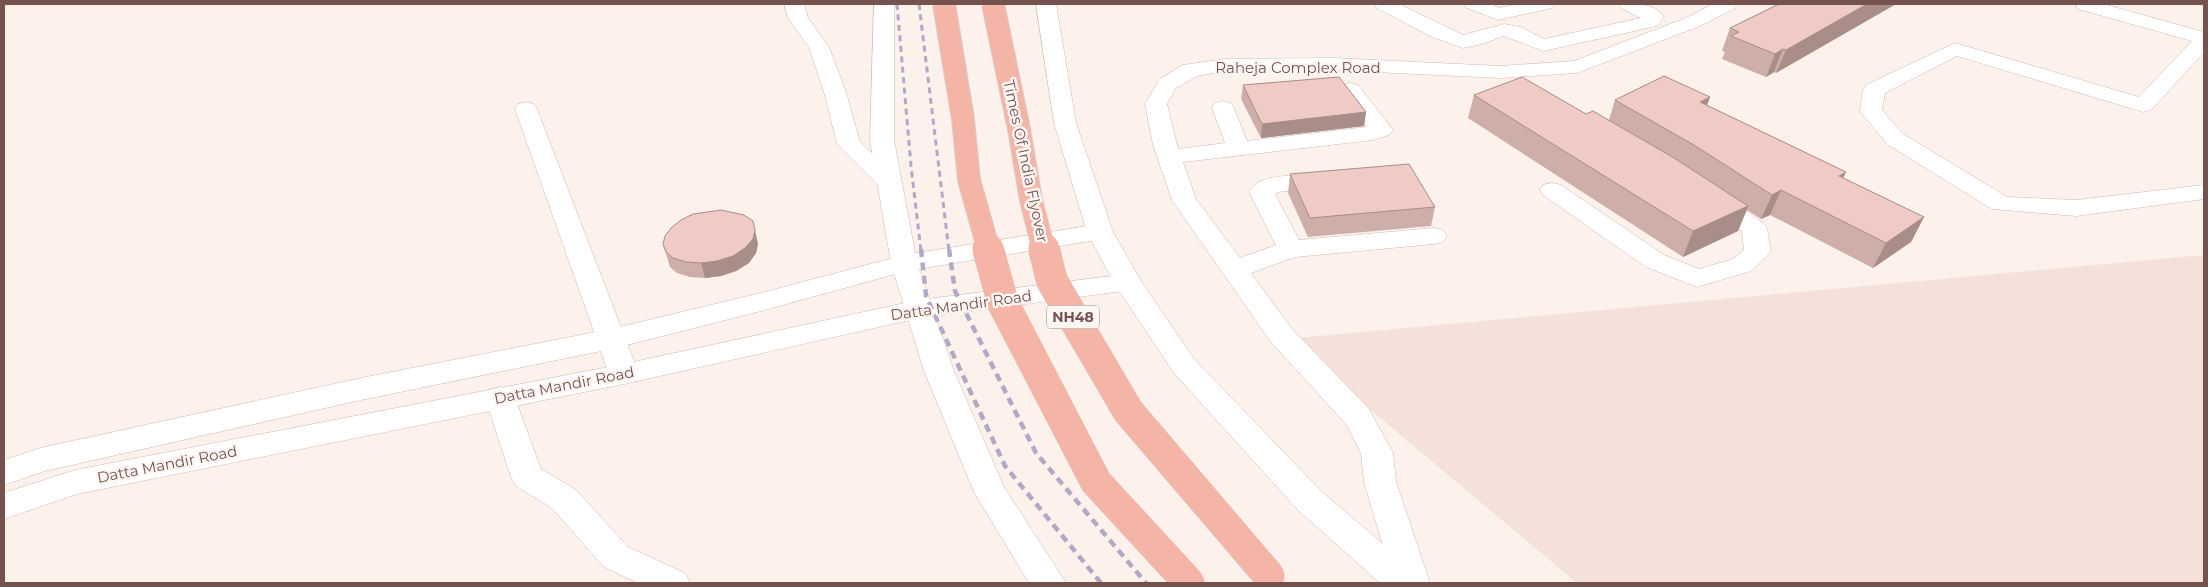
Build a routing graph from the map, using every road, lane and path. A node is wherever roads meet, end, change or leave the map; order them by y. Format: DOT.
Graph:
graph roads {
  1 [pos="794,4"];
  2 [pos="884,4"];
  3 [pos="944,4"];
  4 [pos="993,4"];
  5 [pos="1046,4"];
  6 [pos="1384,4"];
  7 [pos="1474,4"];
  8 [pos="1545,4"];
  9 [pos="1628,4"];
  10 [pos="1653,4"];
  11 [pos="1728,4"];
  12 [pos="2084,4"];
  13 [pos="1503,22"];
  14 [pos="1693,22"];
  15 [pos="2204,39"];
  16 [pos="1500,72"];
  17 [pos="1350,90"];
  18 [pos="1534,92"];
  19 [pos="1223,108"];
  20 [pos="526,109"];
  21 [pos="1239,149"];
  22 [pos="1169,157"];
  23 [pos="1351,179"];
  24 [pos="889,182"];
  25 [pos="1690,187"];
  26 [pos="1552,190"];
  27 [pos="2204,192"];
  28 [pos="1100,232"];
  29 [pos="1434,236"];
  30 [pos="1291,249"];
  31 [pos="904,264"];
  32 [pos="1234,270"];
  33 [pos="1128,283"];
  34 [pos="919,309"];
  35 [pos="611,339"];
  36 [pos="624,374"];
  37 [pos="500,398"];
  38 [pos="4,473"];
  39 [pos="4,506"];
  40 [pos="1269,576"];
  41 [pos="672,583"];
  42 [pos="1048,583"];
  43 [pos="1189,583"];
  44 [pos="1404,583"];
  45 [pos="1412,583"];
  1 -- 24 [label="street"];
  2 -- 24 [label="street"];
  3 -- 43 [label="highway, bridge"];
  4 -- 40 [label="highway, Times Of India Flyover / NH48, bridge"];
  5 -- 28 [label="street"];
  6 -- 13 [label="street"];
  7 -- 13 [label="street"];
  8 -- 13 [label="street"];
  9 -- 13 [label="street"];
  10 -- 14 [label="street"];
  11 -- 14 [label="street, Raheja Complex Road"];
  12 -- 15 [label="street"];
  14 -- 16 [label="street, Raheja Complex Road"];
  15 -- 27 [label="street"];
  16 -- 18 [label="street"];
  16 -- 22 [label="street, Raheja Complex Road"];
  17 -- 21 [label="street"];
  19 -- 21 [label="street"];
  20 -- 35 [label="street"];
  21 -- 22 [label="street"];
  22 -- 32 [label="street, Raheja Complex Road"];
  23 -- 30 [label="street"];
  24 -- 31 [label="street"];
  25 -- 26 [label="street"];
  28 -- 31 [label="street, Datta Mandir Road"];
  28 -- 33 [label="street"];
  29 -- 30 [label="street"];
  30 -- 32 [label="street"];
  31 -- 34 [label="street"];
  31 -- 35 [label="street, Datta Mandir Road"];
  32 -- 45 [label="street, Raheja Complex Road"];
  33 -- 34 [label="street, Datta Mandir Road"];
  33 -- 44 [label="street"];
  34 -- 36 [label="street, Datta Mandir Road"];
  34 -- 42 [label="street"];
  35 -- 36 [label="street"];
  35 -- 38 [label="street, Datta Mandir Road"];
  36 -- 37 [label="street, Datta Mandir Road"];
  37 -- 39 [label="street, Datta Mandir Road"];
  37 -- 41 [label="street"];
}
